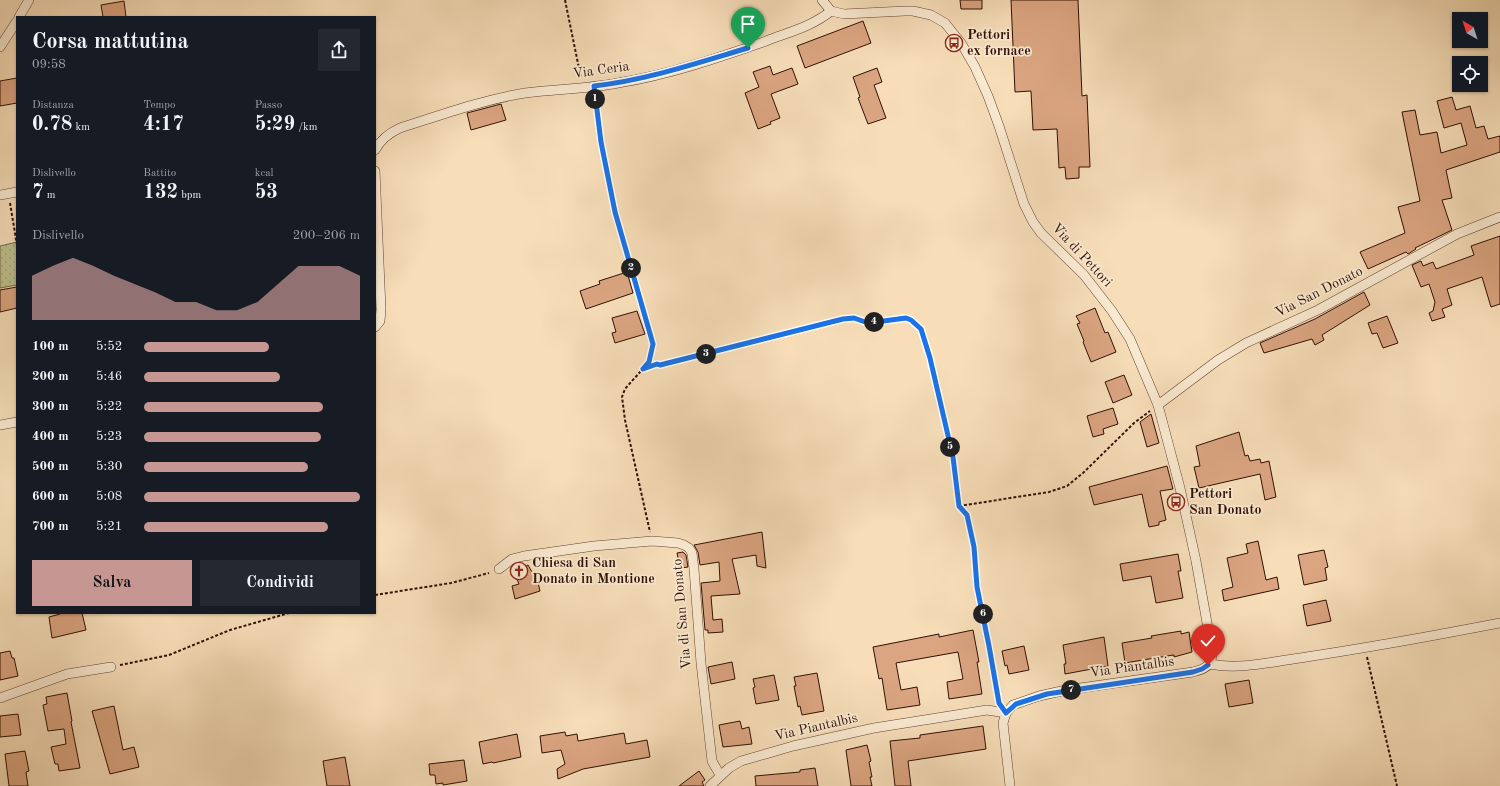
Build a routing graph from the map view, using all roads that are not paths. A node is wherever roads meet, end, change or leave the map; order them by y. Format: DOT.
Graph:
graph roads {
  1 [pos="29,0"];
  2 [pos="822,0"];
  3 [pos="831,11"];
  4 [pos="21,16"];
  5 [pos="16,23"];
  6 [pos="0,47"];
  7 [pos="376,148"];
  8 [pos="376,191"];
  9 [pos="1500,216"];
  10 [pos="376,326"];
  11 [pos="1158,404"];
  12 [pos="16,422"];
  13 [pos="0,424"];
  14 [pos="499,569"];
  15 [pos="1500,623"];
  16 [pos="1210,664"];
  17 [pos="111,667"];
  18 [pos="0,698"];
  19 [pos="1006,713"];
  20 [pos="720,775"];
  21 [pos="710,786"];
  22 [pos="1010,786"];
  1 -- 4 [label="street"];
  2 -- 3 [label="street"];
  3 -- 7 [label="street, Via Ceria"];
  3 -- 11 [label="street, Via di Pettori"];
  5 -- 6 [label="street"];
  8 -- 10 [label="street"];
  9 -- 11 [label="street, Via San Donato"];
  11 -- 16 [label="street, Via di Pettori"];
  12 -- 13 [label="street"];
  14 -- 20 [label="street, Via di San Donato"];
  15 -- 16 [label="street, Via Piantalbis"];
  16 -- 19 [label="street, Via Piantalbis"];
  17 -- 18 [label="street"];
  19 -- 20 [label="street, Via Piantalbis"];
  19 -- 22 [label="street"];
  20 -- 21 [label="street, Via Piantalbis"];
}
